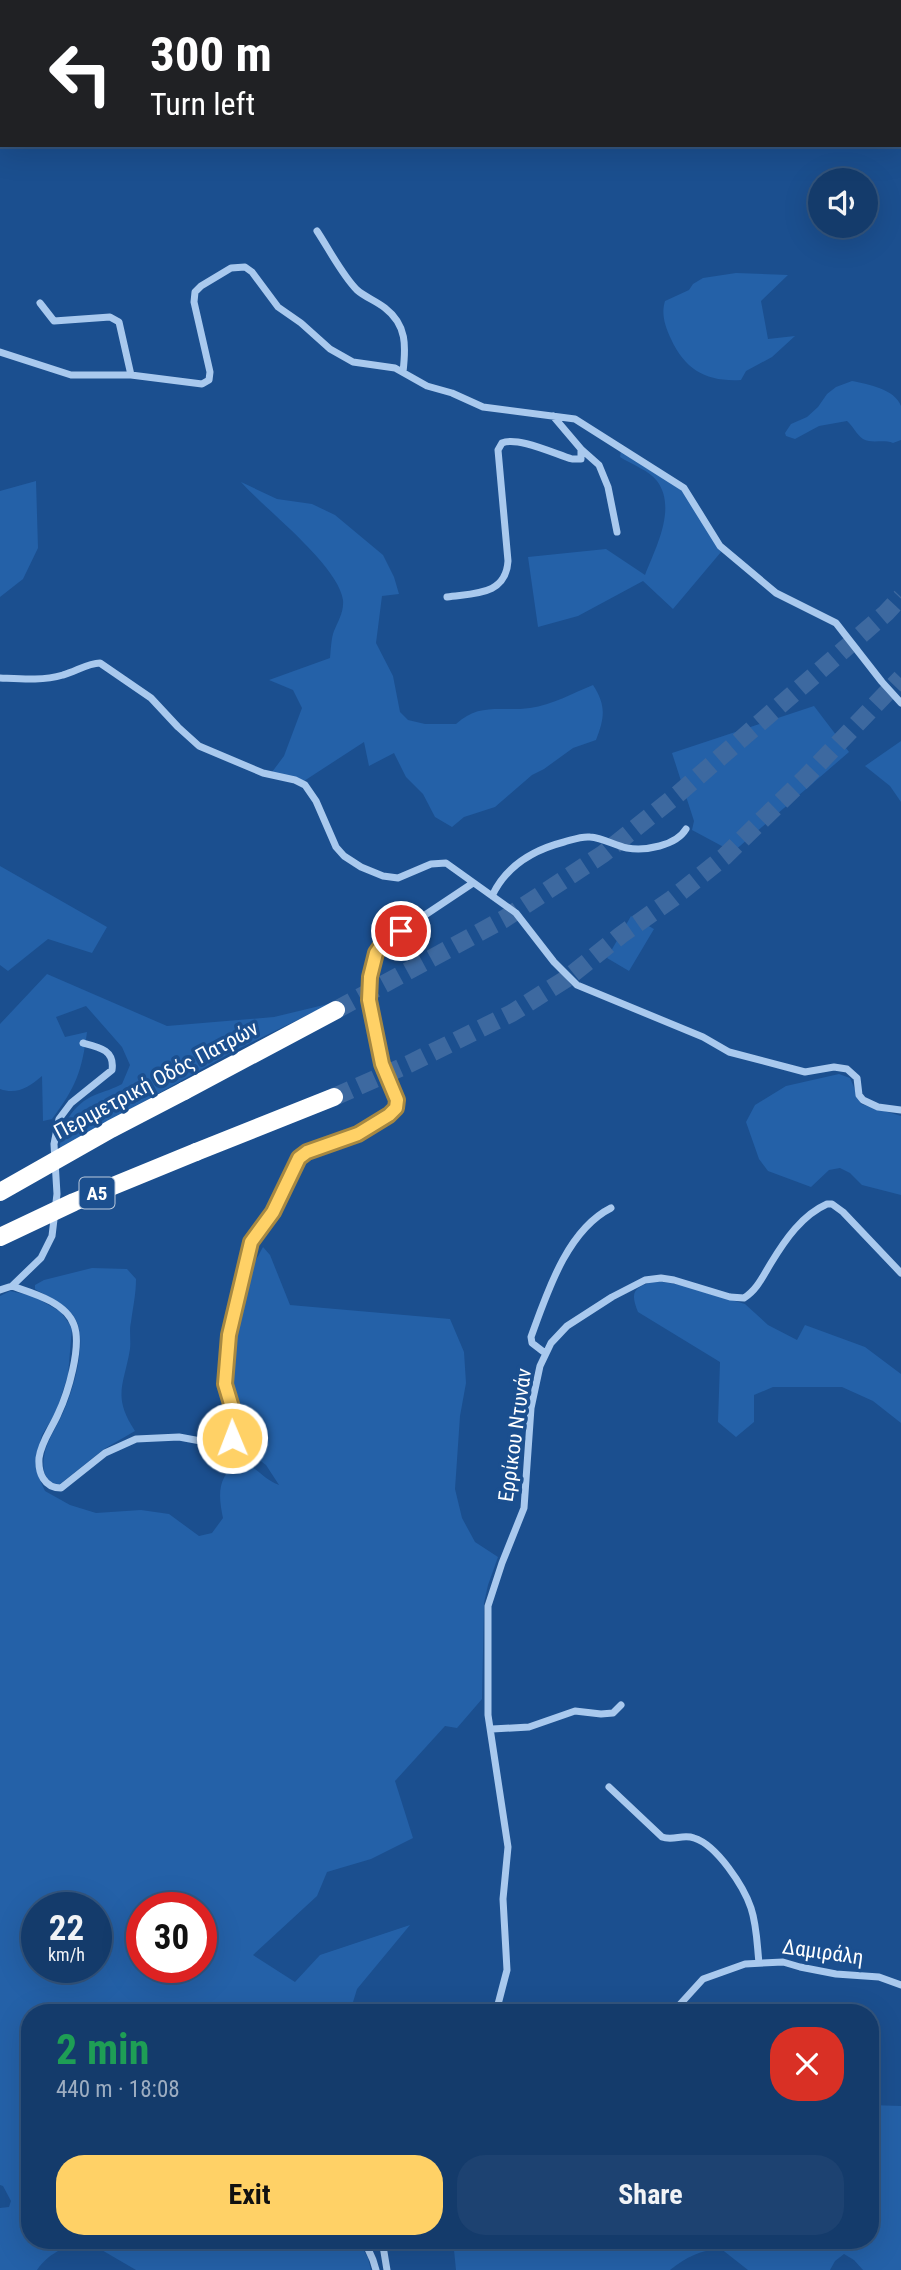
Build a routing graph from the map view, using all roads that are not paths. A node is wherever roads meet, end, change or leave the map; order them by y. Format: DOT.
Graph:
graph roads {
  1 [pos="317,231"];
  2 [pos="40,303"];
  3 [pos="0,352"];
  4 [pos="403,372"];
  5 [pos="131,374"];
  6 [pos="552,415"];
  7 [pos="581,449"];
  8 [pos="617,532"];
  9 [pos="447,597"];
  10 [pos="0,678"];
  11 [pos="901,703"];
  12 [pos="686,829"];
  13 [pos="473,883"];
  14 [pos="492,896"];
  15 [pos="336,1010"];
  16 [pos="83,1043"];
  17 [pos="334,1097"];
  18 [pos="901,1110"];
  19 [pos="0,1192"];
  20 [pos="611,1208"];
  21 [pos="0,1237"];
  22 [pos="901,1273"];
  23 [pos="12,1286"];
  24 [pos="0,1290"];
  25 [pos="545,1353"];
  26 [pos="621,1705"];
  27 [pos="492,1729"];
  28 [pos="609,1787"];
  29 [pos="759,1963"];
  30 [pos="901,1985"];
  31 [pos="498,2004"];
  32 [pos="680,2004"];
  33 [pos="368,2249"];
  34 [pos="384,2249"];
  35 [pos="376,2270"];
  36 [pos="387,2270"];
  1 -- 4 [label="street"];
  2 -- 5 [label="street"];
  3 -- 5 [label="street"];
  4 -- 5 [label="street"];
  4 -- 6 [label="street"];
  6 -- 7 [label="street"];
  6 -- 11 [label="street"];
  7 -- 8 [label="street"];
  7 -- 9 [label="street"];
  10 -- 13 [label="street"];
  12 -- 14 [label="street"];
  13 -- 14 [label="street"];
  13 -- 23 [label="street"];
  14 -- 18 [label="street"];
  15 -- 19 [label="highway, Περιμετρική Οδός Πατρών / Α5, bridge"];
  16 -- 23 [label="street"];
  17 -- 21 [label="highway, Α5, bridge"];
  20 -- 25 [label="street"];
  22 -- 25 [label="street, Ερρίκου Ντυνάν"];
  23 -- 24 [label="street"];
  25 -- 27 [label="street, Ερρίκου Ντυνάν"];
  26 -- 27 [label="street"];
  27 -- 31 [label="street, Ερρίκου Ντυνάν"];
  28 -- 29 [label="street"];
  29 -- 30 [label="street, Δαμιράλη"];
  29 -- 32 [label="street, Δαμιράλη"];
  33 -- 35 [label="street"];
  34 -- 36 [label="street"];
}
